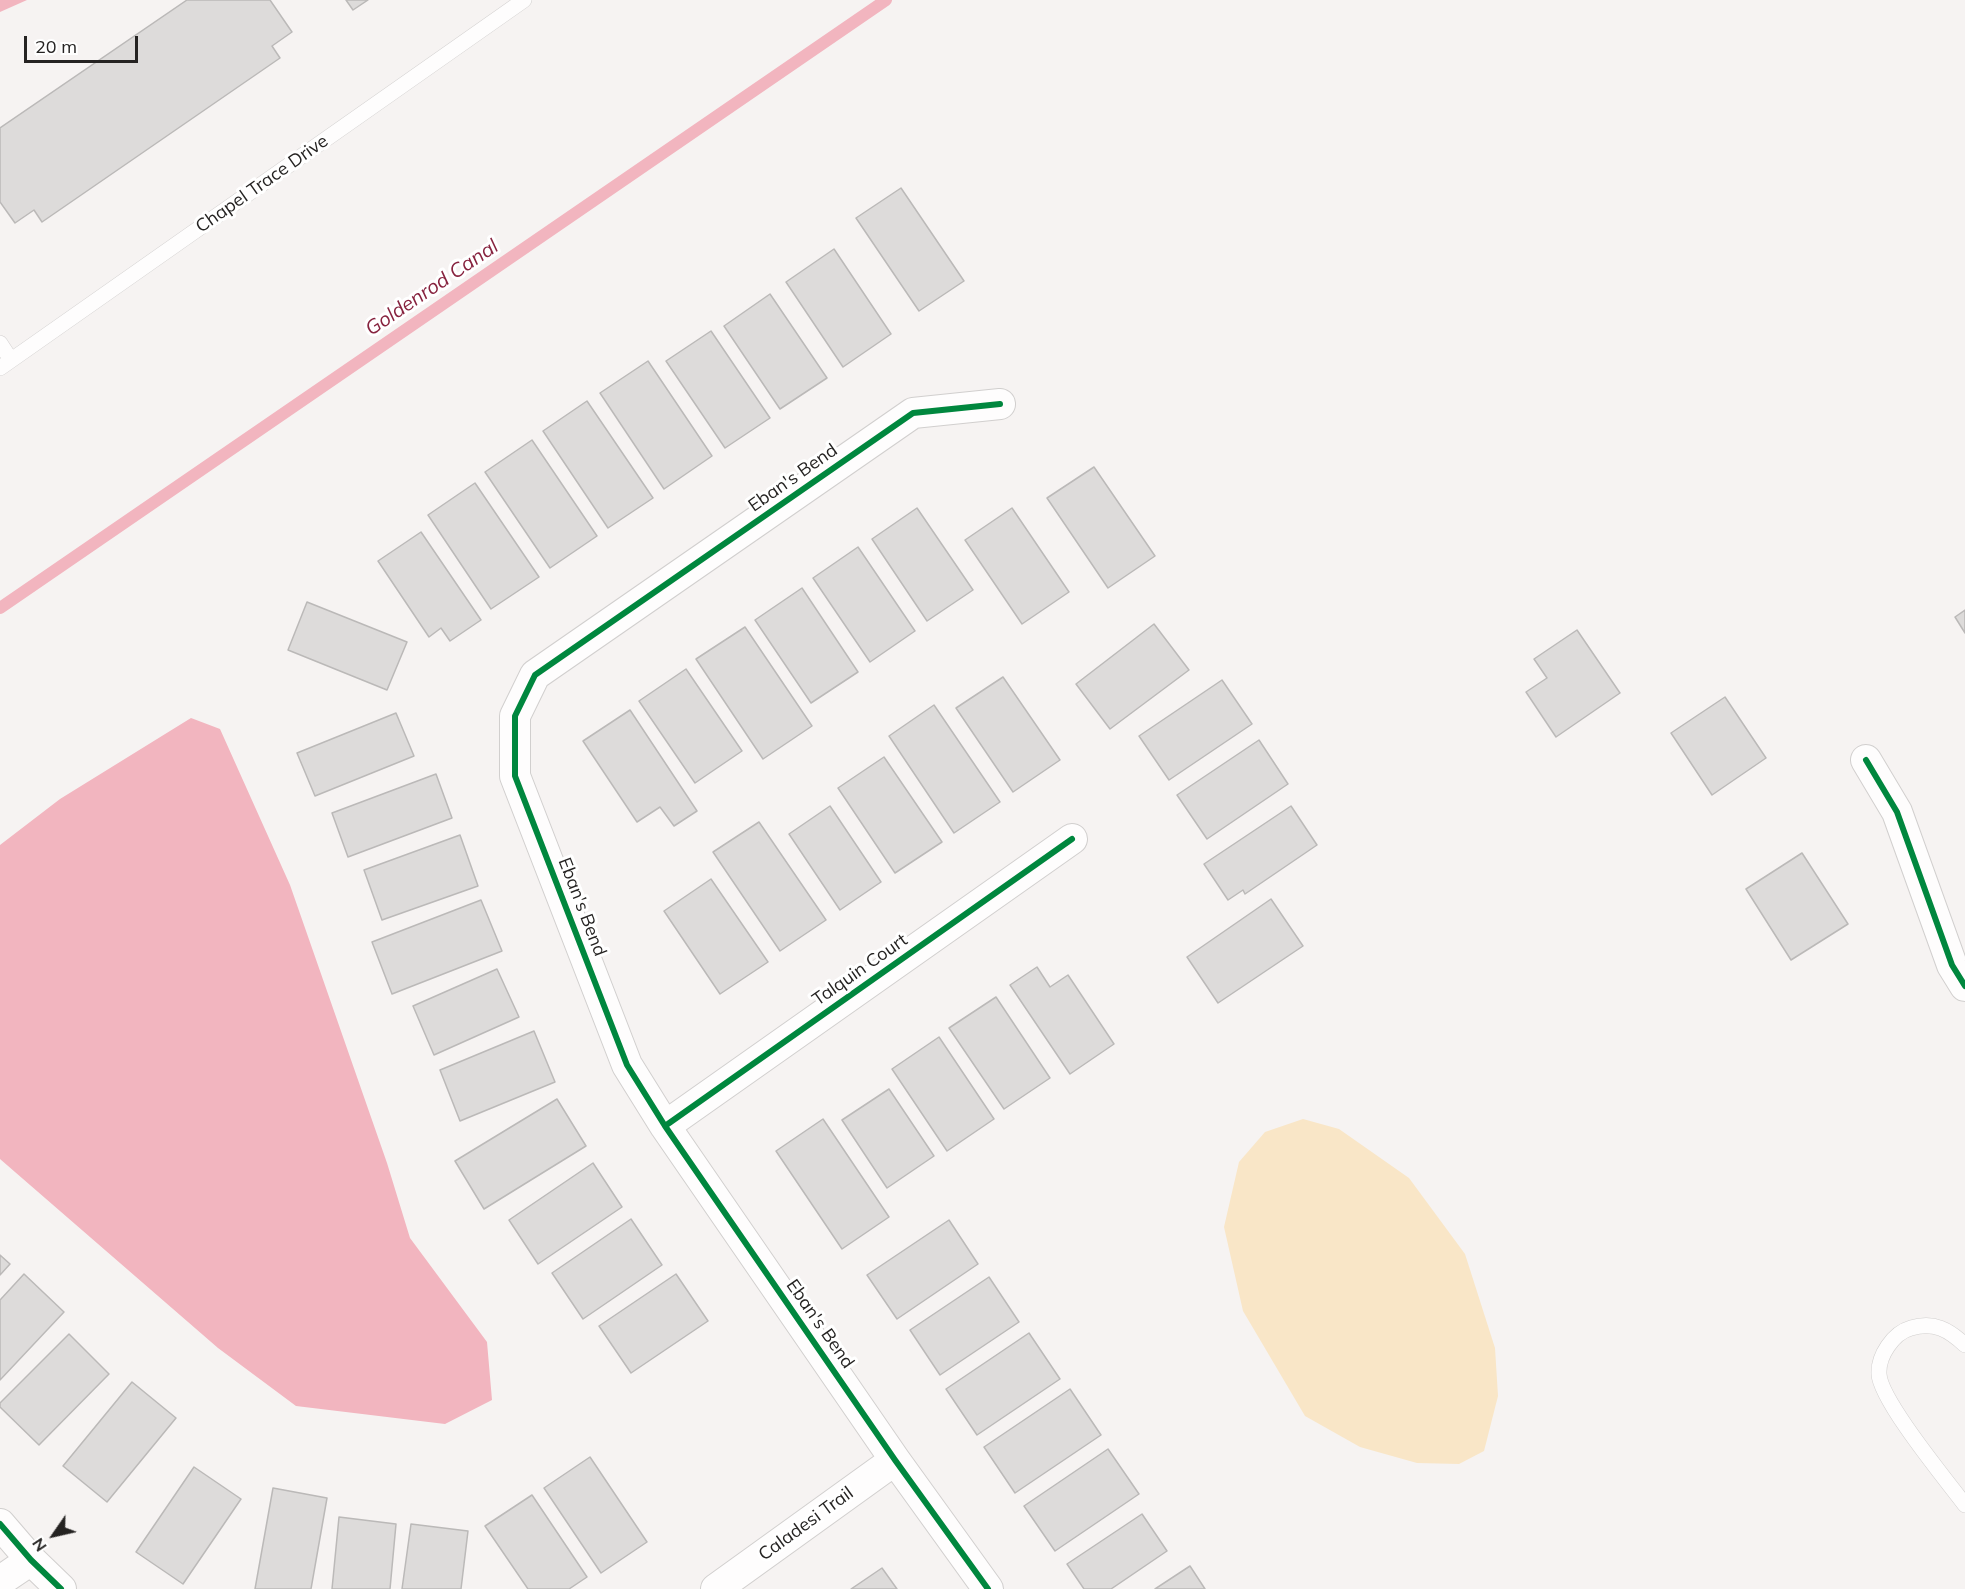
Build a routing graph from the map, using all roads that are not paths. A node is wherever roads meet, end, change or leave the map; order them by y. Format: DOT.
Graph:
graph roads {
  1 [pos="524,0"];
  2 [pos="0,343"];
  3 [pos="6,364"];
  4 [pos="1000,404"];
  5 [pos="1866,760"];
  6 [pos="1072,839"];
  7 [pos="1965,986"];
  8 [pos="665,1126"];
  9 [pos="1965,1345"];
  10 [pos="895,1460"];
  11 [pos="1965,1505"];
  12 [pos="0,1524"];
  13 [pos="31,1560"];
  14 [pos="0,1581"];
  15 [pos="61,1589"];
  16 [pos="716,1589"];
  17 [pos="988,1589"];
  1 -- 3 [label="lane, Chapel Trace Drive"];
  2 -- 3 [label="lane"];
  4 -- 8 [label="street, Eban's Bend"];
  5 -- 7 [label="street"];
  6 -- 8 [label="street, Talquin Court"];
  8 -- 10 [label="street, Eban's Bend"];
  9 -- 11 [label="lane"];
  10 -- 16 [label="street, Caladesi Trail"];
  10 -- 17 [label="street, Eban's Bend"];
  12 -- 13 [label="street"];
  13 -- 14 [label="street"];
  13 -- 15 [label="street"];
}
